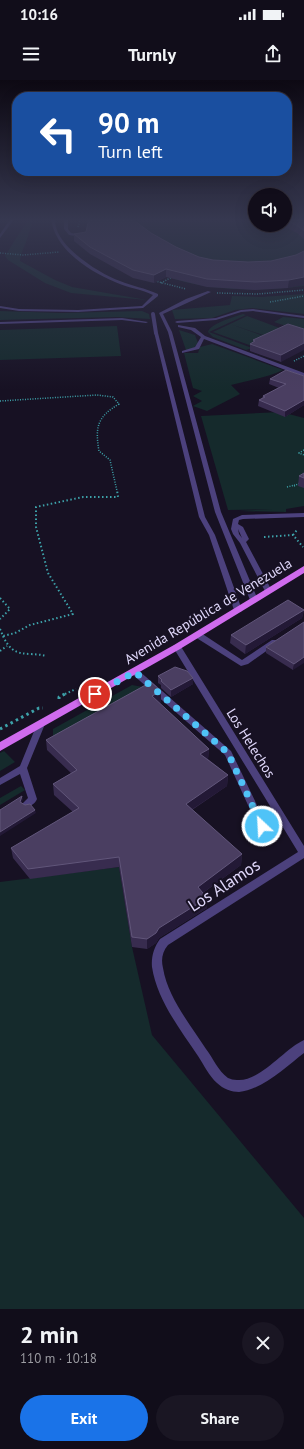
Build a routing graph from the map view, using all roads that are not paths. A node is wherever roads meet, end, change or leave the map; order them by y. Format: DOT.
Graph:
graph roads {
  1 [pos="106,275"];
  2 [pos="209,292"];
  3 [pos="0,307"];
  4 [pos="144,307"];
  5 [pos="304,317"];
  6 [pos="122,319"];
  7 [pos="146,322"];
  8 [pos="185,322"];
  9 [pos="0,323"];
  10 [pos="136,325"];
  11 [pos="202,326"];
  12 [pos="186,327"];
  13 [pos="203,337"];
  14 [pos="184,352"];
  15 [pos="304,375"];
  16 [pos="304,515"];
  17 [pos="304,569"];
  18 [pos="268,591"];
  19 [pos="254,600"];
  20 [pos="238,610"];
  21 [pos="198,635"];
  22 [pos="284,636"];
  23 [pos="177,648"];
  24 [pos="135,672"];
  25 [pos="41,724"];
  26 [pos="0,747"];
  27 [pos="23,768"];
  28 [pos="0,782"];
  29 [pos="27,804"];
  30 [pos="262,826"];
  31 [pos="304,853"];
  32 [pos="304,1046"];
  1 -- 4 [label="street"];
  2 -- 19 [label="street"];
  3 -- 4 [label="street"];
  4 -- 20 [label="street, bridge"];
  5 -- 11 [label="street"];
  6 -- 7 [label="street"];
  6 -- 9 [label="street"];
  6 -- 10 [label="street"];
  8 -- 11 [label="street"];
  8 -- 12 [label="street"];
  8 -- 12 [label="street"];
  11 -- 12 [label="street"];
  11 -- 13 [label="street"];
  13 -- 14 [label="street"];
  13 -- 15 [label="street"];
  16 -- 18 [label="street"];
  17 -- 18 [label="main road, Avenida República de Venezuela"];
  18 -- 19 [label="main road, Avenida República de Venezuela"];
  19 -- 20 [label="main road, Avenida República de Venezuela"];
  20 -- 21 [label="main road, Avenida República de Venezuela"];
  21 -- 22 [label="street"];
  21 -- 23 [label="main road, Avenida República de Venezuela"];
  23 -- 24 [label="main road, Avenida República de Venezuela"];
  23 -- 31 [label="street, Los Helechos"];
  24 -- 25 [label="main road, Avenida República de Venezuela"];
  24 -- 30 [label="street"];
  25 -- 26 [label="main road, Avenida República de Venezuela"];
  25 -- 27 [label="street"];
  27 -- 28 [label="street"];
  27 -- 29 [label="street"];
  31 -- 32 [label="street, Los Alamos"];
}
